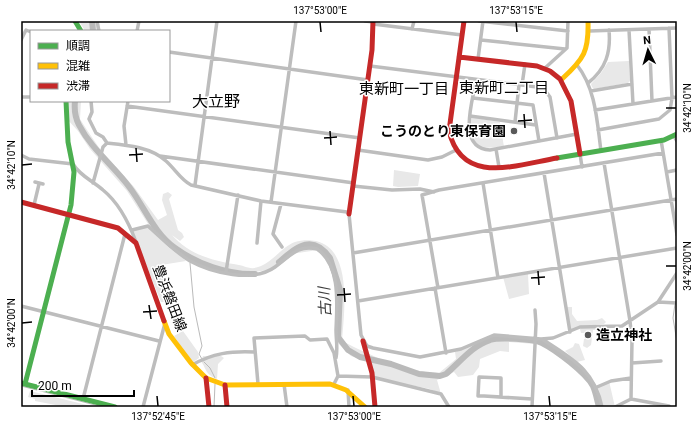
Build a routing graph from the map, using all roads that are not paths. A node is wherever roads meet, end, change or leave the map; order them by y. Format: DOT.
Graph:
graph roads {
  1 [pos="75,21"];
  2 [pos="218,21"];
  3 [pos="296,21"];
  4 [pos="365,21"];
  5 [pos="414,21"];
  6 [pos="464,21"];
  7 [pos="479,21"];
  8 [pos="568,21"];
  9 [pos="588,21"];
  10 [pos="373,22"];
  11 [pos="484,22"];
  12 [pos="412,28"];
  13 [pos="669,28"];
  14 [pos="677,28"];
  15 [pos="649,29"];
  16 [pos="80,30"];
  17 [pos="609,30"];
  18 [pos="629,30"];
  19 [pos="568,31"];
  20 [pos="589,31"];
  21 [pos="30,32"];
  22 [pos="462,35"];
  23 [pos="21,40"];
  24 [pos="481,40"];
  25 [pos="565,49"];
  26 [pos="170,52"];
  27 [pos="459,57"];
  28 [pos="212,58"];
  29 [pos="478,59"];
  30 [pos="525,64"];
  31 [pos="577,65"];
  32 [pos="370,66"];
  33 [pos="545,68"];
  34 [pos="290,69"];
  35 [pos="456,77"];
  36 [pos="562,79"];
  37 [pos="368,80"];
  38 [pos="476,80"];
  39 [pos="588,83"];
  40 [pos="632,84"];
  41 [pos="521,85"];
  42 [pos="591,91"];
  43 [pos="473,98"];
  44 [pos="672,98"];
  45 [pos="677,98"];
  46 [pos="652,101"];
  47 [pos="66,102"];
  48 [pos="91,102"];
  49 [pos="128,102"];
  50 [pos="517,103"];
  51 [pos="632,104"];
  52 [pos="127,106"];
  53 [pos="594,110"];
  54 [pos="470,116"];
  55 [pos="204,117"];
  56 [pos="515,122"];
  57 [pos="536,125"];
  58 [pos="281,128"];
  59 [pos="598,130"];
  60 [pos="577,134"];
  61 [pos="676,137"];
  62 [pos="360,138"];
  63 [pos="557,138"];
  64 [pos="661,140"];
  65 [pos="539,141"];
  66 [pos="107,143"];
  67 [pos="126,145"];
  68 [pos="496,149"];
  69 [pos="358,150"];
  70 [pos="456,150"];
  71 [pos="601,151"];
  72 [pos="664,153"];
  73 [pos="580,154"];
  74 [pos="158,156"];
  75 [pos="22,157"];
  76 [pos="198,162"];
  77 [pos="604,163"];
  78 [pos="73,164"];
  79 [pos="499,167"];
  80 [pos="582,167"];
  81 [pos="677,170"];
  82 [pos="275,172"];
  83 [pos="667,172"];
  84 [pos="544,173"];
  85 [pos="39,183"];
  86 [pos="93,183"];
  87 [pos="483,183"];
  88 [pos="354,184"];
  89 [pos="195,185"];
  90 [pos="434,192"];
  91 [pos="238,195"];
  92 [pos="677,199"];
  93 [pos="261,200"];
  94 [pos="671,200"];
  95 [pos="21,202"];
  96 [pos="271,202"];
  97 [pos="282,204"];
  98 [pos="34,205"];
  99 [pos="612,210"];
  100 [pos="69,214"];
  101 [pos="349,214"];
  102 [pos="551,220"];
  103 [pos="132,230"];
  104 [pos="490,230"];
  105 [pos="125,234"];
  106 [pos="677,234"];
  107 [pos="430,240"];
  108 [pos="136,243"];
  109 [pos="257,243"];
  110 [pos="282,247"];
  111 [pos="677,248"];
  112 [pos="353,252"];
  113 [pos="620,258"];
  114 [pos="559,268"];
  115 [pos="226,272"];
  116 [pos="677,273"];
  117 [pos="498,278"];
  118 [pos="437,288"];
  119 [pos="358,301"];
  120 [pos="658,302"];
  121 [pos="677,303"];
  122 [pos="21,306"];
  123 [pos="535,310"];
  124 [pos="44,312"];
  125 [pos="630,321"];
  126 [pos="165,323"];
  127 [pos="101,327"];
  128 [pos="570,332"];
  129 [pos="536,338"];
  130 [pos="541,339"];
  131 [pos="159,341"];
  132 [pos="363,341"];
  133 [pos="254,352"];
  134 [pos="446,353"];
  135 [pos="336,358"];
  136 [pos="661,361"];
  137 [pos="632,363"];
  138 [pos="192,365"];
  139 [pos="338,376"];
  140 [pos="372,377"];
  141 [pos="206,378"];
  142 [pos="631,378"];
  143 [pos="23,384"];
  144 [pos="258,384"];
  145 [pos="284,384"];
  146 [pos="334,384"];
  147 [pos="225,385"];
  148 [pos="596,387"];
  149 [pos="348,390"];
  150 [pos="501,397"];
  151 [pos="83,399"];
  152 [pos="532,399"];
  153 [pos="631,399"];
  154 [pos="657,405"];
  155 [pos="669,406"];
  156 [pos="115,407"];
  157 [pos="143,407"];
  158 [pos="209,407"];
  159 [pos="227,407"];
  160 [pos="287,407"];
  161 [pos="349,407"];
  162 [pos="365,407"];
  163 [pos="375,407"];
  164 [pos="449,407"];
  165 [pos="532,407"];
  166 [pos="602,407"];
  167 [pos="616,407"];
  1 -- 16 [label="street"];
  2 -- 28 [label="street"];
  3 -- 34 [label="street"];
  4 -- 10 [label="street"];
  5 -- 12 [label="street"];
  6 -- 22 [label="street"];
  7 -- 11 [label="street"];
  8 -- 19 [label="street"];
  9 -- 20 [label="street"];
  10 -- 12 [label="street"];
  10 -- 32 [label="street"];
  11 -- 19 [label="street"];
  11 -- 24 [label="street"];
  12 -- 22 [label="street"];
  13 -- 14 [label="street"];
  13 -- 15 [label="street"];
  13 -- 44 [label="street"];
  15 -- 18 [label="street"];
  15 -- 46 [label="street"];
  17 -- 18 [label="street"];
  17 -- 20 [label="street"];
  17 -- 39 [label="street"];
  18 -- 40 [label="street"];
  19 -- 25 [label="street"];
  20 -- 31 [label="street"];
  21 -- 23 [label="street"];
  22 -- 27 [label="street"];
  24 -- 25 [label="street"];
  24 -- 29 [label="street"];
  25 -- 33 [label="street"];
  26 -- 28 [label="street"];
  27 -- 29 [label="street"];
  27 -- 35 [label="street"];
  28 -- 34 [label="street"];
  28 -- 55 [label="street"];
  29 -- 30 [label="street"];
  30 -- 33 [label="street"];
  30 -- 41 [label="street"];
  31 -- 36 [label="street"];
  31 -- 39 [label="street"];
  32 -- 35 [label="street"];
  32 -- 37 [label="street"];
  33 -- 36 [label="street"];
  34 -- 37 [label="street"];
  34 -- 58 [label="street"];
  35 -- 38 [label="street"];
  35 -- 70 [label="street"];
  36 -- 60 [label="street"];
  37 -- 62 [label="street"];
  38 -- 41 [label="street"];
  38 -- 43 [label="street"];
  39 -- 42 [label="street"];
  40 -- 42 [label="street"];
  40 -- 51 [label="street"];
  41 -- 50 [label="street"];
  41 -- 63 [label="street"];
  42 -- 53 [label="street"];
  43 -- 50 [label="street"];
  43 -- 54 [label="street"];
  44 -- 45 [label="street"];
  44 -- 46 [label="street"];
  44 -- 59 [label="street"];
  46 -- 51 [label="street"];
  47 -- 78 [label="street"];
  48 -- 66 [label="street"];
  49 -- 52 [label="street"];
  50 -- 56 [label="street"];
  50 -- 57 [label="street"];
  51 -- 53 [label="street"];
  52 -- 55 [label="street"];
  52 -- 67 [label="street"];
  53 -- 59 [label="street"];
  54 -- 56 [label="street"];
  54 -- 68 [label="street"];
  55 -- 58 [label="street"];
  55 -- 76 [label="street"];
  56 -- 57 [label="street"];
  57 -- 65 [label="street"];
  58 -- 62 [label="street"];
  58 -- 82 [label="street"];
  59 -- 71 [label="street"];
  60 -- 63 [label="street"];
  60 -- 73 [label="street"];
  61 -- 64 [label="street"];
  62 -- 69 [label="street"];
  63 -- 65 [label="street"];
  64 -- 71 [label="street"];
  64 -- 72 [label="street"];
  65 -- 68 [label="street"];
  66 -- 67 [label="street"];
  66 -- 86 [label="street"];
  67 -- 74 [label="street"];
  68 -- 79 [label="street"];
  69 -- 70 [label="street"];
  69 -- 88 [label="street"];
  70 -- 79 [label="street"];
  71 -- 73 [label="street"];
  72 -- 77 [label="street"];
  72 -- 83 [label="street"];
  73 -- 79 [label="street"];
  73 -- 80 [label="street"];
  74 -- 76 [label="street"];
  74 -- 89 [label="street"];
  75 -- 78 [label="street"];
  76 -- 82 [label="street"];
  76 -- 89 [label="street"];
  77 -- 80 [label="street"];
  77 -- 99 [label="street"];
  78 -- 86 [label="street"];
  78 -- 100 [label="street"];
  80 -- 84 [label="street"];
  81 -- 83 [label="street"];
  82 -- 88 [label="street"];
  82 -- 96 [label="street"];
  83 -- 94 [label="street"];
  84 -- 87 [label="street"];
  84 -- 102 [label="street"];
  85 -- 98 [label="street"];
  86 -- 103 [label="street"];
  87 -- 90 [label="street"];
  87 -- 104 [label="street"];
  88 -- 90 [label="street"];
  88 -- 101 [label="street"];
  89 -- 91 [label="street"];
  90 -- 107 [label="street"];
  91 -- 93 [label="street"];
  91 -- 115 [label="street"];
  92 -- 94 [label="street"];
  93 -- 96 [label="street"];
  93 -- 109 [label="street"];
  94 -- 99 [label="street"];
  94 -- 106 [label="street"];
  95 -- 98 [label="street"];
  96 -- 97 [label="street"];
  97 -- 101 [label="street"];
  97 -- 110 [label="street"];
  98 -- 100 [label="street"];
  99 -- 102 [label="street"];
  99 -- 113 [label="street"];
  100 -- 105 [label="street"];
  100 -- 124 [label="street"];
  101 -- 112 [label="street"];
  102 -- 104 [label="street"];
  102 -- 114 [label="street"];
  103 -- 108 [label="street"];
  103 -- 115 [label="street"];
  104 -- 107 [label="street"];
  104 -- 117 [label="street"];
  105 -- 108 [label="street"];
  105 -- 127 [label="street"];
  107 -- 112 [label="street"];
  107 -- 118 [label="street"];
  108 -- 126 [label="street, 豊浜磐田線"];
  111 -- 113 [label="street"];
  112 -- 119 [label="street"];
  113 -- 114 [label="street"];
  113 -- 125 [label="street"];
  114 -- 117 [label="street"];
  114 -- 128 [label="street"];
  115 -- 135 [label="street"];
  116 -- 120 [label="street"];
  117 -- 118 [label="street"];
  118 -- 119 [label="street"];
  118 -- 134 [label="street"];
  119 -- 132 [label="street"];
  120 -- 121 [label="street"];
  120 -- 125 [label="street"];
  122 -- 124 [label="street"];
  123 -- 129 [label="street"];
  124 -- 127 [label="street"];
  124 -- 143 [label="street"];
  125 -- 128 [label="street"];
  125 -- 137 [label="street"];
  126 -- 131 [label="street"];
  126 -- 138 [label="street, 豊浜磐田線"];
  127 -- 131 [label="street"];
  127 -- 151 [label="street"];
  128 -- 130 [label="street"];
  129 -- 130 [label="street"];
  129 -- 134 [label="street"];
  129 -- 152 [label="street"];
  130 -- 148 [label="street"];
  131 -- 157 [label="street"];
  132 -- 134 [label="street"];
  132 -- 140 [label="street"];
  133 -- 135 [label="street"];
  133 -- 138 [label="street"];
  133 -- 144 [label="street"];
  135 -- 139 [label="street"];
  136 -- 137 [label="street"];
  137 -- 142 [label="street"];
  138 -- 141 [label="street, 豊浜磐田線"];
  139 -- 140 [label="street"];
  139 -- 146 [label="street"];
  140 -- 163 [label="street"];
  140 -- 164 [label="street"];
  141 -- 147 [label="street, 豊浜磐田線"];
  141 -- 158 [label="street"];
  142 -- 148 [label="street"];
  142 -- 153 [label="street"];
  143 -- 151 [label="street"];
  144 -- 145 [label="street, 豊浜磐田線"];
  144 -- 147 [label="street, 豊浜磐田線"];
  145 -- 146 [label="street, 豊浜磐田線"];
  145 -- 160 [label="street"];
  146 -- 149 [label="street, 豊浜磐田線"];
  147 -- 159 [label="street"];
  148 -- 166 [label="street"];
  149 -- 161 [label="street"];
  149 -- 162 [label="street, 豊浜磐田線"];
  150 -- 150 [label="street"];
  150 -- 152 [label="street"];
  151 -- 156 [label="street"];
  152 -- 165 [label="street"];
  153 -- 154 [label="street"];
  153 -- 167 [label="street"];
  154 -- 155 [label="street"];
}
